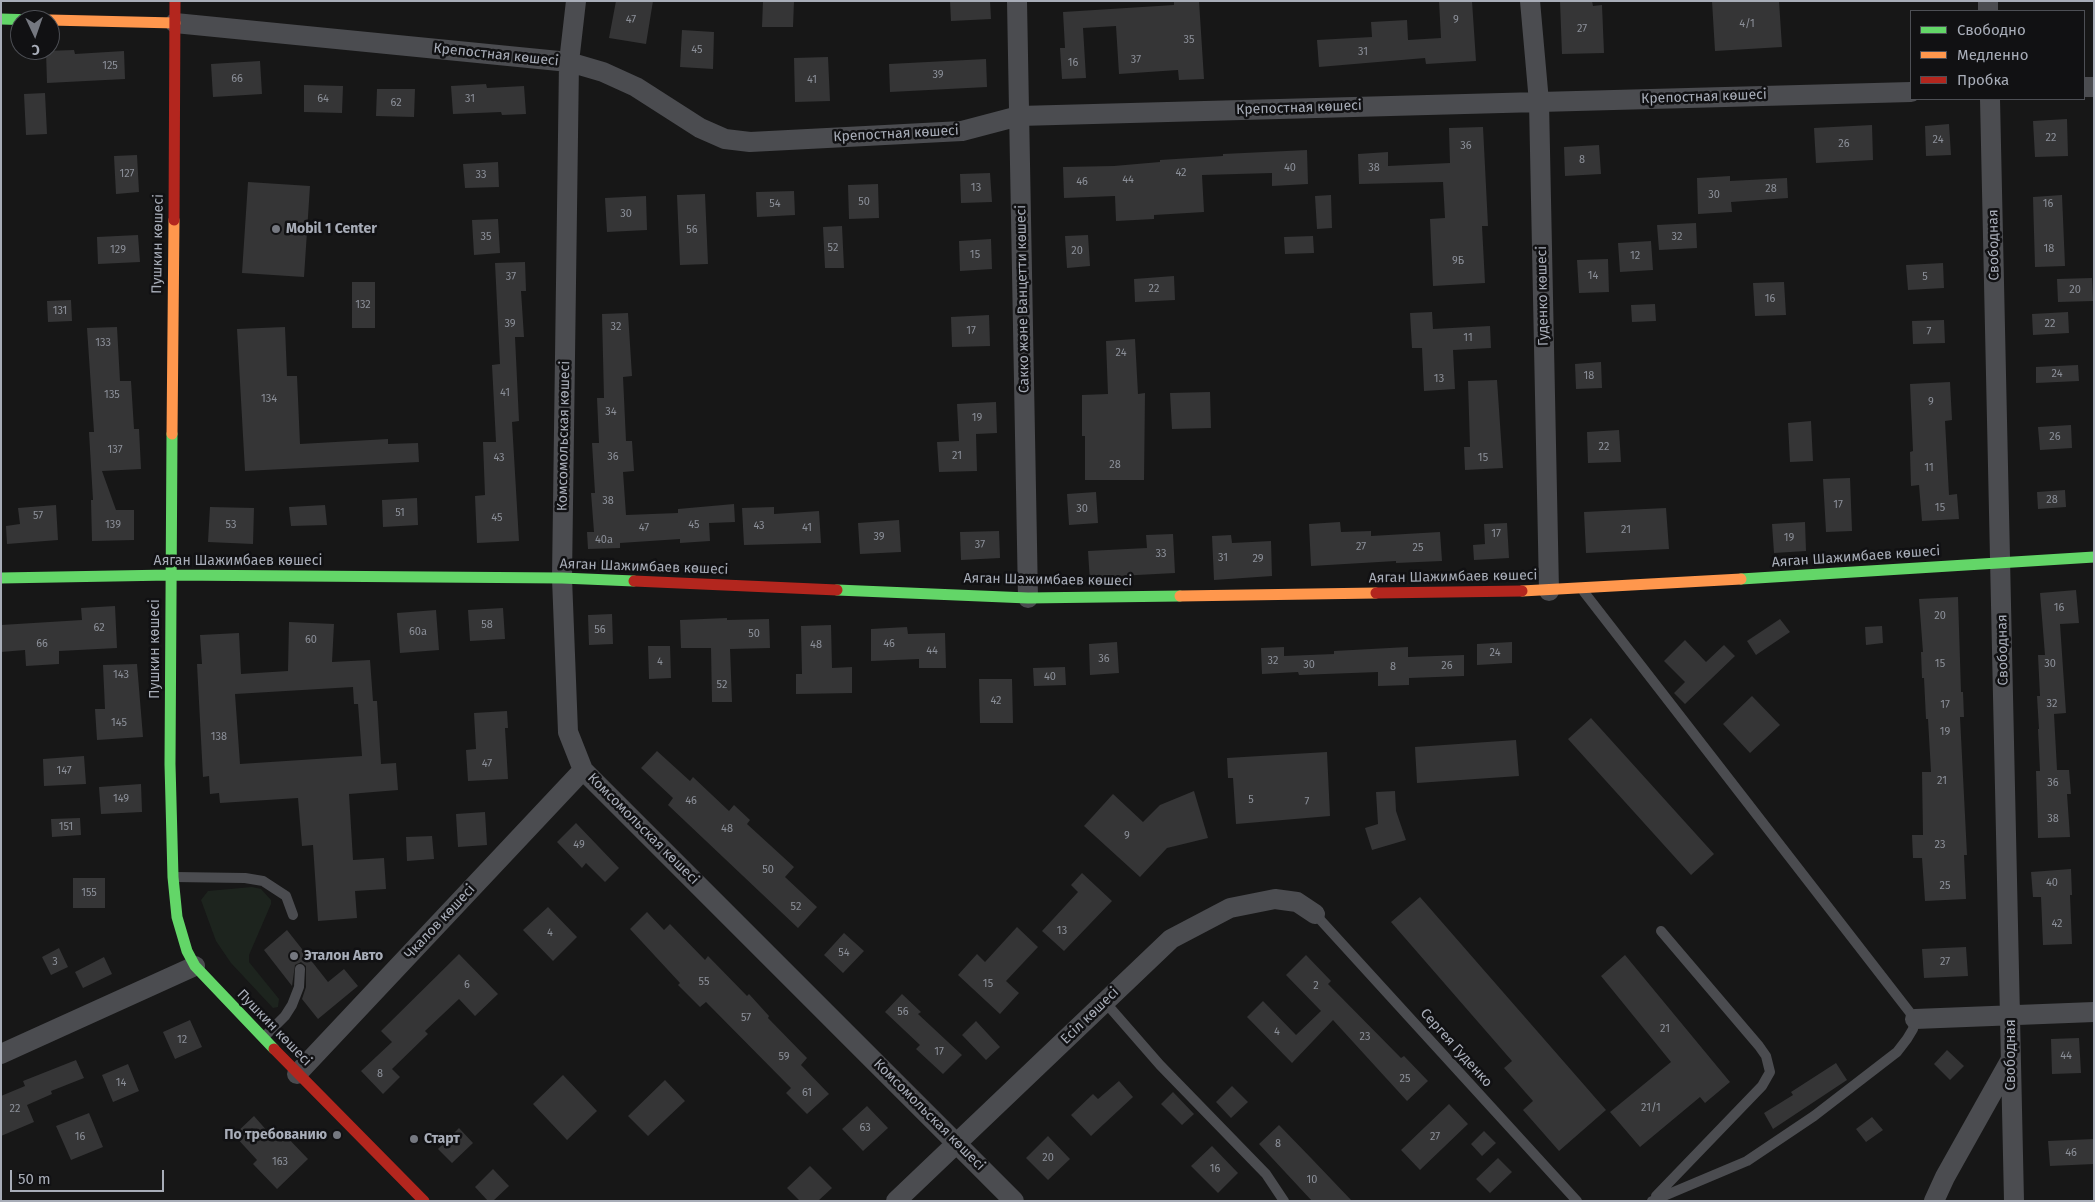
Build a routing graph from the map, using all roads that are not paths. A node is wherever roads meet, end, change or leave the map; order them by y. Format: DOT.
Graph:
graph roads {
  1 [pos="175,1"];
  2 [pos="576,1"];
  3 [pos="1017,1"];
  4 [pos="1530,1"];
  5 [pos="60,20"];
  6 [pos="175,23"];
  7 [pos="569,62"];
  8 [pos="1910,92"];
  9 [pos="1990,100"];
  10 [pos="1539,102"];
  11 [pos="1020,116"];
  12 [pos="2094,557"];
  13 [pos="2001,564"];
  14 [pos="170,575"];
  15 [pos="1,578"];
  16 [pos="562,578"];
  17 [pos="1582,589"];
  18 [pos="1549,591"];
  19 [pos="1028,598"];
  20 [pos="583,770"];
  21 [pos="173,877"];
  22 [pos="1315,914"];
  23 [pos="293,916"];
  24 [pos="1661,931"];
  25 [pos="195,966"];
  26 [pos="300,969"];
  27 [pos="1105,1002"];
  28 [pos="2094,1012"];
  29 [pos="2011,1015"];
  30 [pos="1915,1019"];
  31 [pos="264,1038"];
  32 [pos="1,1054"];
  33 [pos="2010,1061"];
  34 [pos="297,1074"];
  35 [pos="956,1143"];
  36 [pos="424,1201"];
  37 [pos="896,1201"];
  38 [pos="1014,1201"];
  39 [pos="1284,1201"];
  40 [pos="1577,1201"];
  41 [pos="1652,1201"];
  42 [pos="1934,1201"];
  43 [pos="2014,1201"];
  1 -- 6 [label="street, Пушкин көшесі"];
  2 -- 7 [label="street, Комсомольская көшесі"];
  3 -- 11 [label="street, Сакко және Ванцетти көшесі"];
  4 -- 10 [label="street, Гуденко көшесі"];
  5 -- 6 [label="street, Крепостная көшесі"];
  6 -- 7 [label="street, Крепостная көшесі"];
  6 -- 14 [label="street, Пушкин көшесі"];
  7 -- 11 [label="street, Крепостная көшесі"];
  7 -- 16 [label="street, Комсомольская көшесі"];
  8 -- 10 [label="street, Крепостная көшесі"];
  9 -- 13 [label="street, Свободная"];
  10 -- 11 [label="street, Крепостная көшесі"];
  10 -- 18 [label="street, Гуденко көшесі"];
  11 -- 19 [label="street, Сакко және Ванцетти көшесі"];
  12 -- 13 [label="street, Аяган Шажимбаев көшесі"];
  13 -- 17 [label="street, Аяган Шажимбаев көшесі"];
  13 -- 29 [label="street, Свободная"];
  14 -- 15 [label="street, Аяган Шажимбаев көшесі"];
  14 -- 16 [label="street, Аяган Шажимбаев көшесі"];
  14 -- 21 [label="street, Пушкин көшесі"];
  16 -- 19 [label="street, Аяган Шажимбаев көшесі"];
  16 -- 20 [label="street, Комсомольская көшесі"];
  17 -- 18 [label="street, Аяган Шажимбаев көшесі"];
  17 -- 30 [label="lane"];
  18 -- 19 [label="street, Аяган Шажимбаев көшесі"];
  20 -- 34 [label="street, Чкалов көшесі"];
  20 -- 35 [label="street, Комсомольская көшесі"];
  21 -- 23 [label="lane"];
  21 -- 25 [label="street, Пушкин көшесі"];
  22 -- 27 [label="street, Есіл көшесі"];
  22 -- 40 [label="lane, Сергея Гуденко"];
  24 -- 41 [label="lane"];
  25 -- 31 [label="street, Пушкин көшесі"];
  25 -- 32 [label="street"];
  26 -- 31 [label="lane"];
  27 -- 35 [label="street, Есіл көшесі"];
  27 -- 39 [label="lane"];
  28 -- 29 [label="street"];
  29 -- 30 [label="street"];
  29 -- 33 [label="street, Свободная"];
  30 -- 41 [label="lane"];
  31 -- 34 [label="street, Пушкин көшесі"];
  33 -- 42 [label="street"];
  33 -- 43 [label="street, Свободная"];
  34 -- 36 [label="street, Пушкин көшесі"];
  35 -- 37 [label="street, Есіл көшесі"];
  35 -- 38 [label="street, Комсомольская көшесі"];
}
